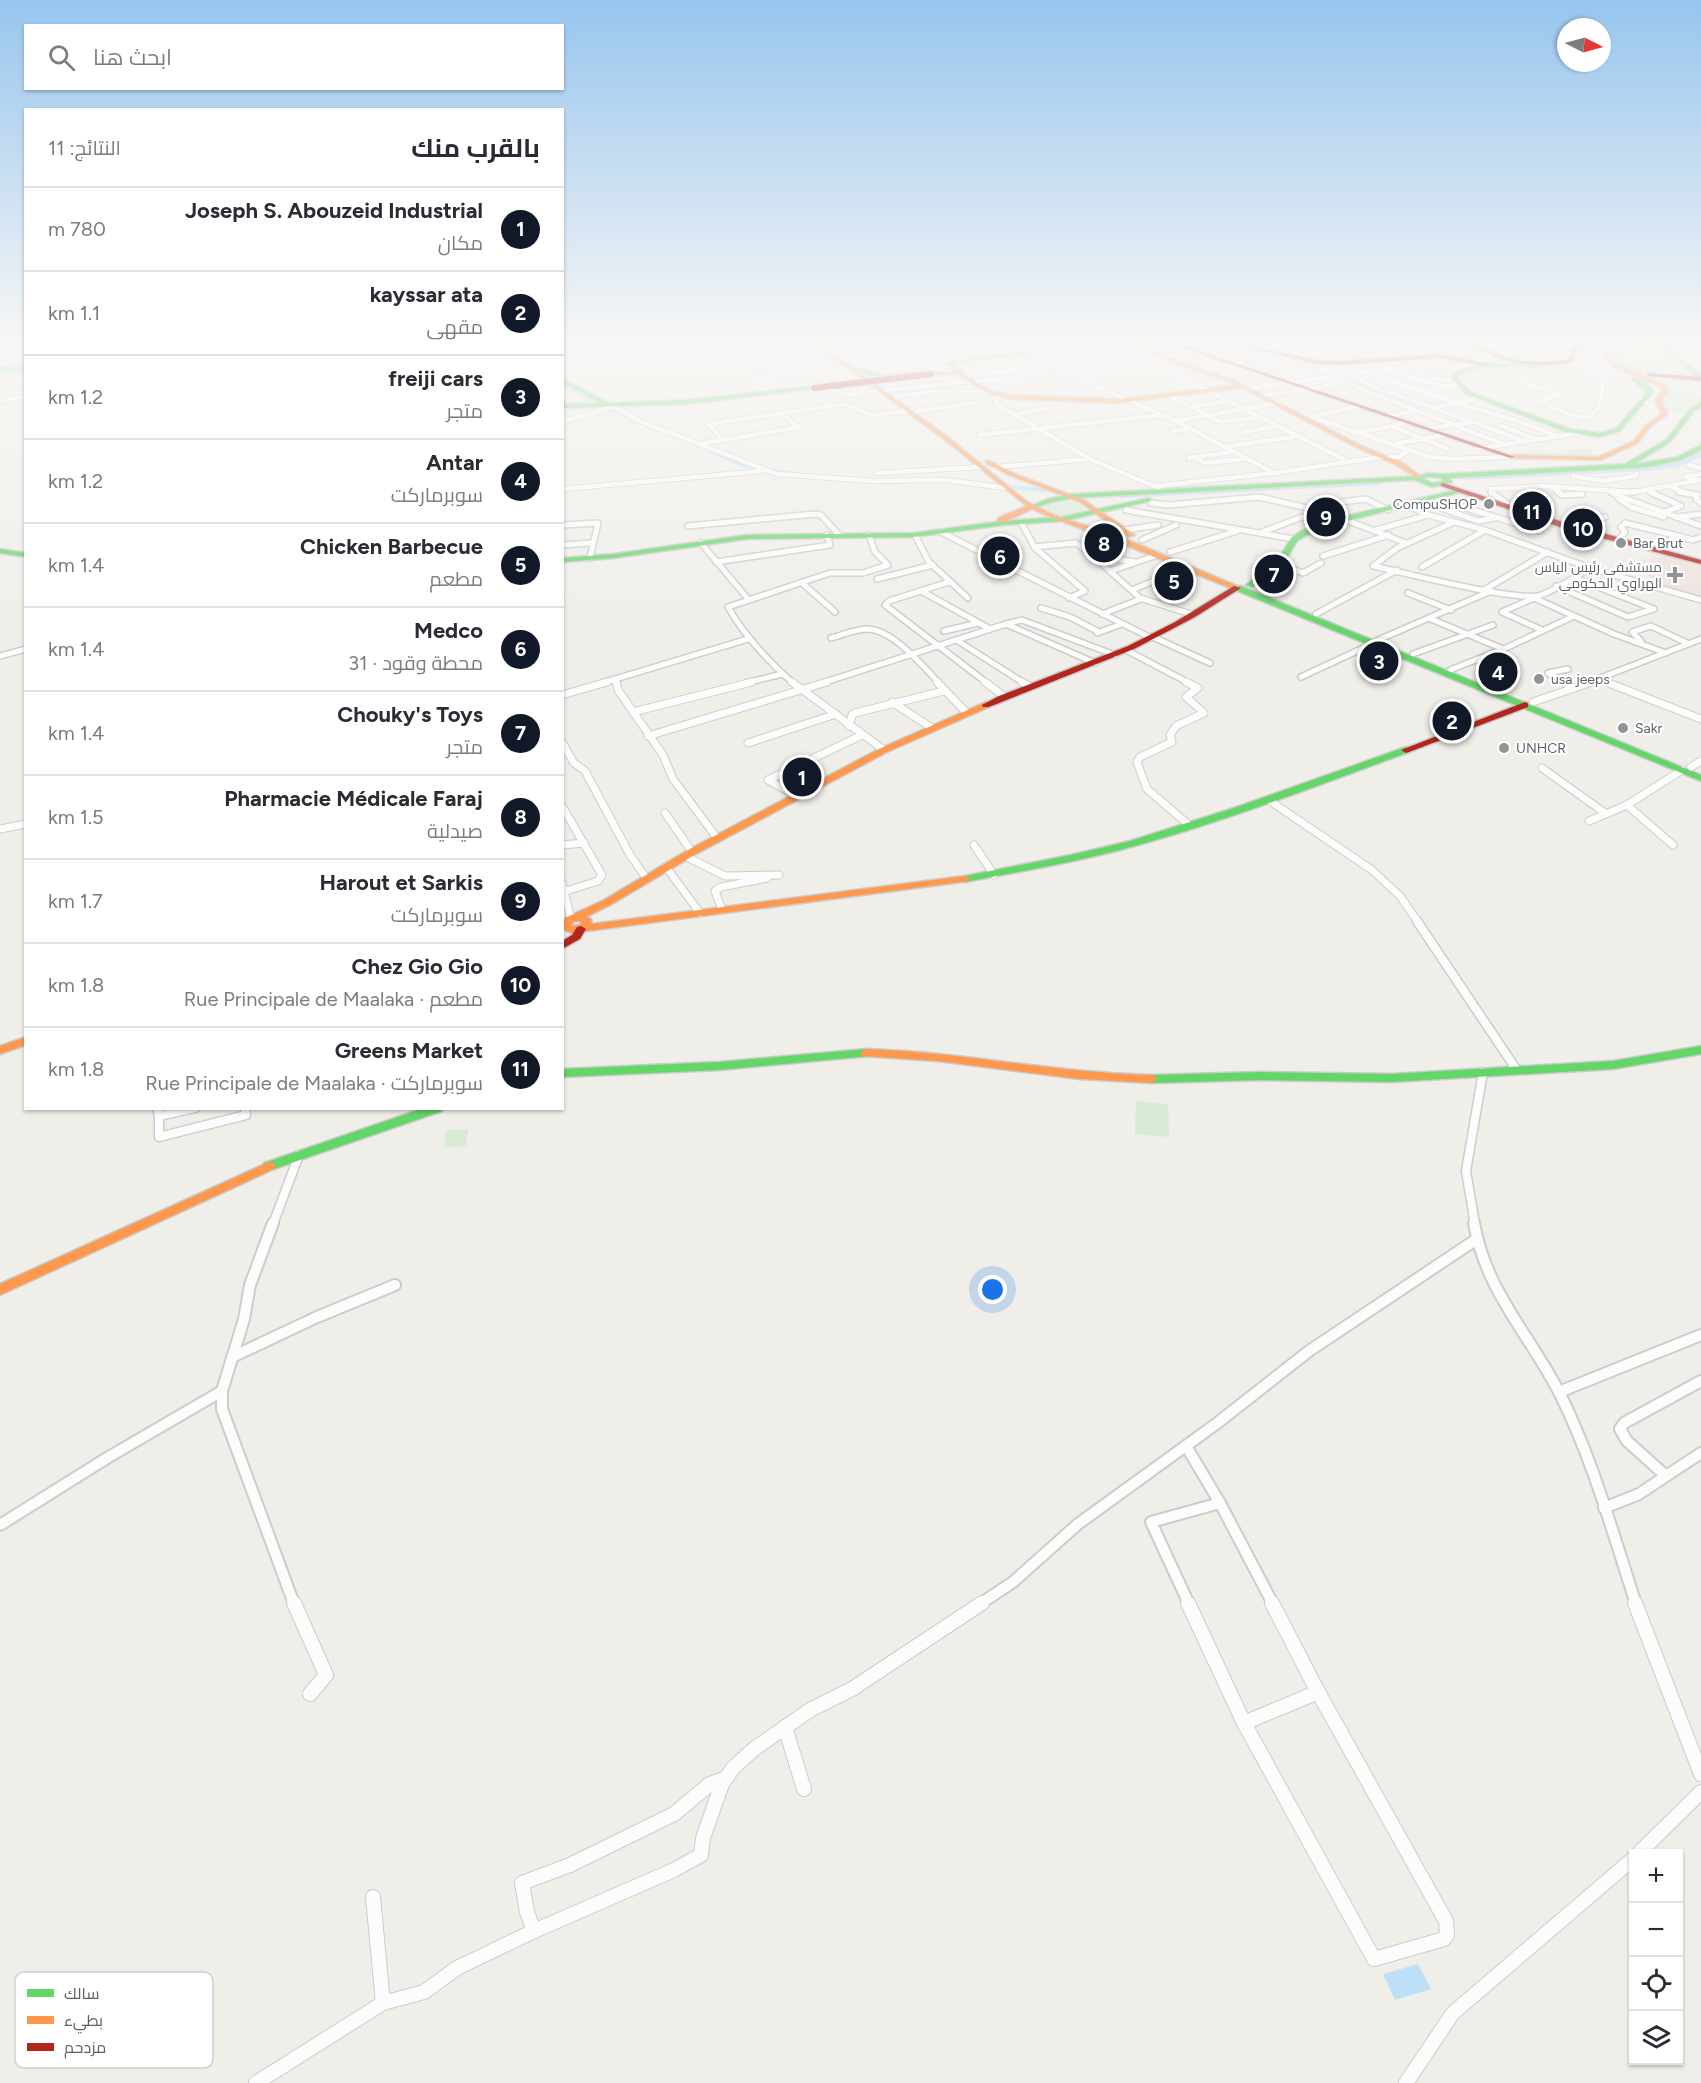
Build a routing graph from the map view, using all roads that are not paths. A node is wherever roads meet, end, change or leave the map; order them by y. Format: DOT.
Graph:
graph roads {
  1 [pos="686,439"];
  2 [pos="721,439"];
  3 [pos="948,439"];
  4 [pos="955,439"];
  5 [pos="1056,439"];
  6 [pos="1208,439"];
  7 [pos="1277,439"];
  8 [pos="1304,439"];
  9 [pos="1354,439"];
  10 [pos="1380,439"];
  11 [pos="1409,439"];
  12 [pos="1434,439"];
  13 [pos="1456,439"];
  14 [pos="1483,439"];
  15 [pos="1519,439"];
  16 [pos="1638,439"];
  17 [pos="1670,439"];
  18 [pos="1538,440"];
  19 [pos="1526,442"];
  20 [pos="698,444"];
  21 [pos="1393,444"];
  22 [pos="1222,447"];
  23 [pos="1448,449"];
  24 [pos="1409,451"];
  25 [pos="1507,451"];
  26 [pos="1231,452"];
  27 [pos="1699,453"];
  28 [pos="1090,459"];
  29 [pos="1245,459"];
  30 [pos="1393,459"];
  31 [pos="1349,462"];
  32 [pos="982,467"];
  33 [pos="1695,467"];
  34 [pos="997,468"];
  35 [pos="1634,470"];
  36 [pos="766,471"];
  37 [pos="877,472"];
  38 [pos="1274,473"];
  39 [pos="1701,474"];
  40 [pos="1433,479"];
  41 [pos="1699,480"];
  42 [pos="1692,482"];
  43 [pos="1005,486"];
  44 [pos="1552,487"];
  45 [pos="1672,487"];
  46 [pos="1700,488"];
  47 [pos="564,489"];
  48 [pos="1646,490"];
  49 [pos="1156,492"];
  50 [pos="1116,494"];
  51 [pos="1213,494"];
  52 [pos="1585,494"];
  53 [pos="1625,495"];
  54 [pos="1072,496"];
  55 [pos="1438,499"];
  56 [pos="1700,499"];
  57 [pos="1424,502"];
  58 [pos="1409,506"];
  59 [pos="1505,506"];
  60 [pos="1031,507"];
  61 [pos="1127,507"];
  62 [pos="1388,510"];
  63 [pos="1099,512"];
  64 [pos="1664,512"];
  65 [pos="1332,513"];
  66 [pos="1701,514"];
  67 [pos="1428,515"];
  68 [pos="1605,517"];
  69 [pos="1496,518"];
  70 [pos="1678,518"];
  71 [pos="1061,519"];
  72 [pos="1349,519"];
  73 [pos="1670,519"];
  74 [pos="1022,522"];
  75 [pos="1452,523"];
  76 [pos="564,525"];
  77 [pos="989,525"];
  78 [pos="1158,525"];
  79 [pos="1176,525"];
  80 [pos="688,526"];
  81 [pos="1326,526"];
  82 [pos="1701,526"];
  83 [pos="1572,527"];
  84 [pos="1125,530"];
  85 [pos="1241,530"];
  86 [pos="1376,530"];
  87 [pos="1485,530"];
  88 [pos="1540,531"];
  89 [pos="941,532"];
  90 [pos="1260,533"];
  91 [pos="1673,533"];
  92 [pos="833,535"];
  93 [pos="870,535"];
  94 [pos="915,535"];
  95 [pos="1389,535"];
  96 [pos="1701,537"];
  97 [pos="1140,539"];
  98 [pos="1294,539"];
  99 [pos="1618,540"];
  100 [pos="1693,540"];
  101 [pos="1701,542"];
  102 [pos="592,543"];
  103 [pos="701,543"];
  104 [pos="1406,543"];
  105 [pos="564,545"];
  106 [pos="1034,547"];
  107 [pos="0,551"];
  108 [pos="1659,551"];
  109 [pos="1548,552"];
  110 [pos="1164,553"];
  111 [pos="24,555"];
  112 [pos="1092,555"];
  113 [pos="1323,556"];
  114 [pos="590,558"];
  115 [pos="564,560"];
  116 [pos="1701,561"];
  117 [pos="716,562"];
  118 [pos="1135,562"];
  119 [pos="1276,563"];
  120 [pos="1321,563"];
  121 [pos="933,565"];
  122 [pos="1186,567"];
  123 [pos="1422,567"];
  124 [pos="1590,568"];
  125 [pos="1398,570"];
  126 [pos="1110,572"];
  127 [pos="1573,577"];
  128 [pos="877,579"];
  129 [pos="949,582"];
  130 [pos="802,583"];
  131 [pos="1233,584"];
  132 [pos="1556,586"];
  133 [pos="1132,590"];
  134 [pos="1254,590"];
  135 [pos="1487,591"];
  136 [pos="923,592"];
  137 [pos="1408,593"];
  138 [pos="1533,597"];
  139 [pos="968,598"];
  140 [pos="1069,598"];
  141 [pos="1142,598"];
  142 [pos="748,599"];
  143 [pos="1701,600"];
  144 [pos="1041,608"];
  145 [pos="1089,608"];
  146 [pos="1451,610"];
  147 [pos="835,612"];
  148 [pos="1101,614"];
  149 [pos="1316,614"];
  150 [pos="1194,615"];
  151 [pos="1574,616"];
  152 [pos="1071,617"];
  153 [pos="1431,619"];
  154 [pos="978,623"];
  155 [pos="1006,624"];
  156 [pos="1122,624"];
  157 [pos="1493,625"];
  158 [pos="990,629"];
  159 [pos="1542,630"];
  160 [pos="944,631"];
  161 [pos="1466,634"];
  162 [pos="831,638"];
  163 [pos="1152,638"];
  164 [pos="748,639"];
  165 [pos="1701,639"];
  166 [pos="958,641"];
  167 [pos="1376,641"];
  168 [pos="1640,642"];
  169 [pos="1688,643"];
  170 [pos="939,647"];
  171 [pos="1503,649"];
  172 [pos="24,650"];
  173 [pos="1121,652"];
  174 [pos="1666,653"];
  175 [pos="1413,654"];
  176 [pos="912,655"];
  177 [pos="0,656"];
  178 [pos="1095,663"];
  179 [pos="1210,663"];
  180 [pos="1450,669"];
  181 [pos="1568,669"];
  182 [pos="782,674"];
  183 [pos="1301,677"];
  184 [pos="1599,679"];
  185 [pos="616,680"];
  186 [pos="1029,686"];
  187 [pos="800,688"];
  188 [pos="1574,688"];
  189 [pos="943,689"];
  190 [pos="564,694"];
  191 [pos="1005,697"];
  192 [pos="892,702"];
  193 [pos="1529,704"];
  194 [pos="633,712"];
  195 [pos="967,713"];
  196 [pos="836,714"];
  197 [pos="1701,719"];
  198 [pos="849,726"];
  199 [pos="932,728"];
  200 [pos="862,735"];
  201 [pos="648,736"];
  202 [pos="748,744"];
  203 [pos="564,745"];
  204 [pos="884,750"];
  205 [pos="1542,768"];
  206 [pos="1694,768"];
  207 [pos="1701,778"];
  208 [pos="795,795"];
  209 [pos="1270,801"];
  210 [pos="1627,804"];
  211 [pos="564,809"];
  212 [pos="665,813"];
  213 [pos="1605,813"];
  214 [pos="1589,821"];
  215 [pos="24,824"];
  216 [pos="1190,826"];
  217 [pos="0,829"];
  218 [pos="717,838"];
  219 [pos="584,843"];
  220 [pos="564,845"];
  221 [pos="974,845"];
  222 [pos="1672,845"];
  223 [pos="688,854"];
  224 [pos="666,867"];
  225 [pos="994,875"];
  226 [pos="646,879"];
  227 [pos="564,887"];
  228 [pos="722,910"];
  229 [pos="700,913"];
  230 [pos="573,925"];
  231 [pos="564,945"];
  232 [pos="24,1042"];
  233 [pos="0,1050"];
  234 [pos="1701,1050"];
  235 [pos="1516,1069"];
  236 [pos="1484,1072"];
  237 [pos="564,1073"];
  238 [pos="176,1110"];
  239 [pos="245,1110"];
  240 [pos="432,1110"];
  241 [pos="158,1112"];
  242 [pos="299,1155"];
  243 [pos="1477,1239"];
  244 [pos="395,1285"];
  245 [pos="0,1290"];
  246 [pos="1701,1335"];
  247 [pos="232,1357"];
  248 [pos="1701,1381"];
  249 [pos="222,1391"];
  250 [pos="1559,1392"];
  251 [pos="1186,1446"];
  252 [pos="1701,1453"];
  253 [pos="1666,1476"];
  254 [pos="1220,1503"];
  255 [pos="1604,1508"];
  256 [pos="0,1525"];
  257 [pos="1318,1692"];
  258 [pos="310,1694"];
  259 [pos="1244,1723"];
  260 [pos="785,1727"];
  261 [pos="1701,1774"];
  262 [pos="726,1778"];
  263 [pos="804,1789"];
  264 [pos="1701,1792"];
  265 [pos="1643,1849"];
  266 [pos="1629,1862"];
  267 [pos="373,1897"];
  268 [pos="534,1931"];
  269 [pos="383,2003"];
  270 [pos="256,2083"];
  271 [pos="1406,2083"];
  1 -- 20 [label="street"];
  2 -- 20 [label="street"];
  3 -- 32 [label="main road"];
  4 -- 34 [label="main road"];
  5 -- 28 [label="street"];
  6 -- 22 [label="street"];
  7 -- 22 [label="street"];
  8 -- 31 [label="street"];
  9 -- 30 [label="main road"];
  10 -- 21 [label="street"];
  11 -- 21 [label="street"];
  12 -- 23 [label="street"];
  13 -- 25 [label="main road"];
  14 -- 25 [label="street"];
  15 -- 19 [label="street"];
  16 -- 25 [label="main road"];
  17 -- 35 [label="main road"];
  18 -- 19 [label="street"];
  19 -- 25 [label="street"];
  20 -- 36 [label="street"];
  21 -- 24 [label="street"];
  22 -- 26 [label="street"];
  24 -- 25 [label="street"];
  24 -- 30 [label="street"];
  26 -- 29 [label="street"];
  26 -- 29 [label="street"];
  27 -- 33 [label="main road"];
  27 -- 35 [label="main road"];
  28 -- 34 [label="street"];
  28 -- 49 [label="street"];
  29 -- 38 [label="street"];
  30 -- 31 [label="street"];
  30 -- 40 [label="main road"];
  30 -- 40 [label="main road"];
  31 -- 38 [label="street"];
  32 -- 37 [label="street"];
  32 -- 43 [label="main road"];
  33 -- 35 [label="main road"];
  34 -- 49 [label="main road"];
  34 -- 54 [label="main road"];
  35 -- 40 [label="main road"];
  35 -- 40 [label="main road"];
  36 -- 43 [label="street"];
  36 -- 47 [label="street"];
  38 -- 49 [label="street"];
  39 -- 41 [label="street"];
  40 -- 49 [label="main road"];
  40 -- 51 [label="main road"];
  40 -- 55 [label="main road"];
  40 -- 59 [label="main road"];
  41 -- 42 [label="street"];
  42 -- 45 [label="street"];
  42 -- 46 [label="street"];
  43 -- 60 [label="main road"];
  44 -- 52 [label="street"];
  44 -- 53 [label="street"];
  44 -- 59 [label="street"];
  45 -- 48 [label="street"];
  45 -- 56 [label="street"];
  48 -- 53 [label="street"];
  48 -- 64 [label="street"];
  49 -- 50 [label="main road"];
  49 -- 51 [label="main road"];
  49 -- 61 [label="main road"];
  49 -- 65 [label="street"];
  50 -- 54 [label="main road"];
  50 -- 61 [label="main road"];
  51 -- 61 [label="main road"];
  53 -- 64 [label="street"];
  53 -- 73 [label="street"];
  54 -- 60 [label="main road"];
  54 -- 63 [label="main road"];
  55 -- 57 [label="main road"];
  55 -- 69 [label="street"];
  57 -- 58 [label="main road"];
  57 -- 69 [label="street"];
  58 -- 62 [label="main road"];
  58 -- 67 [label="street"];
  59 -- 83 [label="main road"];
  60 -- 71 [label="main road"];
  60 -- 77 [label="main road"];
  61 -- 63 [label="main road"];
  61 -- 84 [label="main road"];
  61 -- 85 [label="street"];
  62 -- 65 [label="street"];
  62 -- 72 [label="main road"];
  63 -- 71 [label="main road"];
  63 -- 97 [label="main road"];
  64 -- 70 [label="street"];
  65 -- 72 [label="street"];
  66 -- 70 [label="street"];
  67 -- 75 [label="street"];
  67 -- 86 [label="street"];
  68 -- 83 [label="street"];
  69 -- 88 [label="street"];
  70 -- 82 [label="street"];
  71 -- 74 [label="main road"];
  71 -- 110 [label="main road"];
  72 -- 81 [label="main road"];
  72 -- 86 [label="street"];
  74 -- 77 [label="main road"];
  74 -- 106 [label="street"];
  75 -- 87 [label="street"];
  75 -- 104 [label="street"];
  76 -- 102 [label="street"];
  77 -- 89 [label="main road"];
  78 -- 84 [label="street"];
  79 -- 97 [label="street"];
  80 -- 92 [label="street"];
  81 -- 90 [label="street"];
  81 -- 98 [label="main road"];
  83 -- 99 [label="main road"];
  84 -- 97 [label="main road"];
  85 -- 90 [label="street"];
  85 -- 110 [label="street"];
  86 -- 95 [label="street"];
  87 -- 109 [label="street"];
  87 -- 123 [label="street"];
  89 -- 94 [label="main road"];
  89 -- 140 [label="street"];
  90 -- 98 [label="street"];
  91 -- 99 [label="street"];
  91 -- 100 [label="street"];
  91 -- 108 [label="street"];
  92 -- 93 [label="main road"];
  92 -- 103 [label="main road"];
  92 -- 117 [label="street"];
  93 -- 94 [label="main road"];
  93 -- 130 [label="street"];
  94 -- 121 [label="street"];
  95 -- 104 [label="street"];
  95 -- 113 [label="street"];
  96 -- 100 [label="street"];
  97 -- 110 [label="main road"];
  98 -- 119 [label="main road"];
  99 -- 108 [label="main road"];
  100 -- 101 [label="street"];
  102 -- 105 [label="street"];
  102 -- 114 [label="street"];
  103 -- 114 [label="main road"];
  103 -- 117 [label="street"];
  104 -- 125 [label="street"];
  106 -- 112 [label="street"];
  106 -- 140 [label="street"];
  107 -- 111 [label="main road"];
  108 -- 116 [label="main road"];
  109 -- 124 [label="street"];
  109 -- 135 [label="street"];
  110 -- 118 [label="street"];
  110 -- 122 [label="main road"];
  110 -- 131 [label="main road"];
  112 -- 118 [label="street"];
  112 -- 126 [label="street"];
  114 -- 115 [label="main road"];
  117 -- 142 [label="street"];
  118 -- 126 [label="street"];
  119 -- 120 [label="street"];
  119 -- 134 [label="main road"];
  121 -- 128 [label="street"];
  121 -- 129 [label="street"];
  122 -- 131 [label="main road"];
  122 -- 133 [label="street"];
  124 -- 127 [label="street"];
  124 -- 143 [label="street"];
  125 -- 135 [label="street"];
  125 -- 149 [label="street"];
  126 -- 133 [label="street"];
  127 -- 132 [label="street"];
  127 -- 132 [label="street"];
  129 -- 136 [label="street"];
  129 -- 139 [label="street"];
  130 -- 142 [label="street"];
  130 -- 147 [label="street"];
  131 -- 134 [label="main road"];
  131 -- 150 [label="main road"];
  132 -- 138 [label="street"];
  133 -- 141 [label="street"];
  134 -- 149 [label="main road"];
  134 -- 167 [label="main road"];
  135 -- 138 [label="street"];
  135 -- 146 [label="street"];
  136 -- 154 [label="street"];
  136 -- 170 [label="street"];
  137 -- 146 [label="street"];
  138 -- 151 [label="street"];
  138 -- 159 [label="street"];
  140 -- 145 [label="street"];
  141 -- 148 [label="street"];
  141 -- 150 [label="street"];
  142 -- 164 [label="street"];
  144 -- 152 [label="street"];
  145 -- 148 [label="street"];
  145 -- 152 [label="street"];
  146 -- 153 [label="street"];
  148 -- 156 [label="street"];
  149 -- 167 [label="main road"];
  150 -- 163 [label="main road"];
  151 -- 159 [label="street"];
  151 -- 168 [label="street"];
  152 -- 156 [label="street"];
  153 -- 161 [label="street"];
  153 -- 167 [label="street"];
  154 -- 158 [label="street"];
  154 -- 160 [label="street"];
  155 -- 158 [label="street"];
  155 -- 173 [label="street"];
  155 -- 178 [label="street"];
  156 -- 163 [label="street"];
  157 -- 161 [label="street"];
  158 -- 166 [label="street"];
  159 -- 171 [label="street"];
  161 -- 171 [label="street"];
  161 -- 175 [label="street"];
  162 -- 176 [label="street"];
  163 -- 173 [label="main road"];
  163 -- 179 [label="street"];
  164 -- 182 [label="street"];
  164 -- 185 [label="street"];
  165 -- 169 [label="street"];
  166 -- 170 [label="street"];
  166 -- 186 [label="street"];
  167 -- 175 [label="main road"];
  167 -- 183 [label="street"];
  167 -- 193 [label="main road"];
  168 -- 169 [label="street"];
  168 -- 174 [label="street"];
  169 -- 174 [label="street"];
  170 -- 176 [label="street"];
  170 -- 191 [label="street"];
  171 -- 180 [label="street"];
  172 -- 177 [label="street"];
  173 -- 178 [label="main road"];
  173 -- 216 [label="street"];
  174 -- 184 [label="street"];
  175 -- 180 [label="main road"];
  176 -- 187 [label="street"];
  176 -- 189 [label="street"];
  178 -- 186 [label="main road"];
  180 -- 193 [label="main road"];
  181 -- 188 [label="street"];
  182 -- 187 [label="street"];
  182 -- 194 [label="street"];
  184 -- 188 [label="street"];
  184 -- 197 [label="street"];
  185 -- 190 [label="street"];
  185 -- 194 [label="street"];
  186 -- 191 [label="main road"];
  187 -- 196 [label="street"];
  187 -- 201 [label="street"];
  188 -- 193 [label="street"];
  189 -- 192 [label="street"];
  189 -- 195 [label="street"];
  191 -- 195 [label="main road"];
  192 -- 198 [label="street"];
  192 -- 199 [label="street"];
  193 -- 206 [label="main road"];
  193 -- 209 [label="main road"];
  194 -- 201 [label="street"];
  195 -- 199 [label="main road"];
  196 -- 198 [label="street"];
  196 -- 202 [label="street"];
  198 -- 200 [label="street"];
  199 -- 204 [label="main road"];
  200 -- 204 [label="street"];
  200 -- 208 [label="street"];
  201 -- 218 [label="street"];
  203 -- 226 [label="street"];
  204 -- 208 [label="main road"];
  205 -- 213 [label="street"];
  206 -- 207 [label="main road"];
  206 -- 210 [label="street"];
  208 -- 218 [label="main road"];
  209 -- 216 [label="main road"];
  209 -- 235 [label="street"];
  210 -- 213 [label="street"];
  210 -- 222 [label="street"];
  211 -- 219 [label="street"];
  212 -- 223 [label="street"];
  213 -- 214 [label="street"];
  215 -- 217 [label="street"];
  216 -- 225 [label="main road"];
  218 -- 223 [label="main road"];
  219 -- 220 [label="street"];
  219 -- 227 [label="street"];
  221 -- 225 [label="street"];
  223 -- 224 [label="main road"];
  223 -- 228 [label="street"];
  224 -- 226 [label="main road"];
  224 -- 229 [label="street"];
  225 -- 228 [label="main road"];
  226 -- 230 [label="main road"];
  227 -- 230 [label="street"];
  228 -- 229 [label="main road"];
  229 -- 230 [label="main road"];
  230 -- 231 [label="main road"];
  232 -- 233 [label="main road"];
  234 -- 235 [label="main road"];
  235 -- 236 [label="main road"];
  236 -- 237 [label="main road"];
  236 -- 243 [label="street"];
  238 -- 241 [label="street"];
  239 -- 241 [label="street"];
  240 -- 242 [label="main road"];
  242 -- 245 [label="main road"];
  242 -- 247 [label="street"];
  243 -- 250 [label="street"];
  243 -- 251 [label="street"];
  244 -- 247 [label="street"];
  246 -- 250 [label="street"];
  247 -- 249 [label="street"];
  248 -- 253 [label="street"];
  249 -- 256 [label="street"];
  249 -- 258 [label="street"];
  250 -- 255 [label="street"];
  251 -- 254 [label="street"];
  251 -- 260 [label="street"];
  252 -- 253 [label="street"];
  253 -- 255 [label="street"];
  254 -- 257 [label="street"];
  254 -- 259 [label="street"];
  255 -- 261 [label="street"];
  257 -- 259 [label="street"];
  257 -- 259 [label="street"];
  260 -- 262 [label="street"];
  260 -- 263 [label="street"];
  262 -- 268 [label="street"];
  262 -- 268 [label="street"];
  264 -- 265 [label="street"];
  266 -- 271 [label="street"];
  267 -- 269 [label="street"];
  268 -- 269 [label="street"];
  269 -- 270 [label="street"];
}
